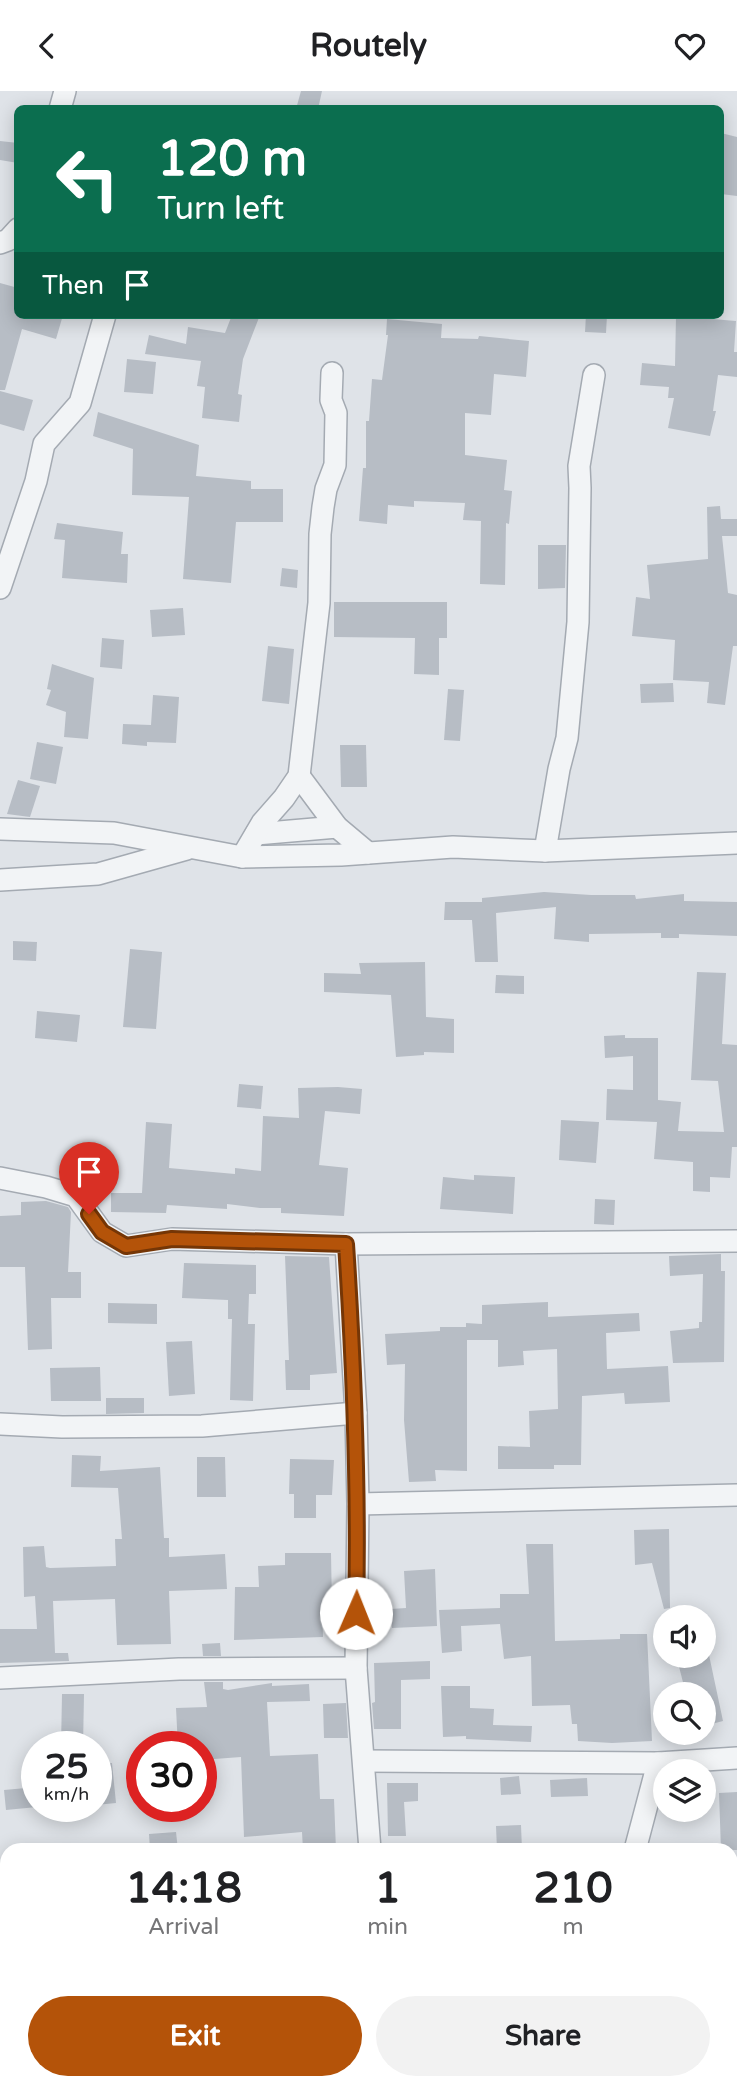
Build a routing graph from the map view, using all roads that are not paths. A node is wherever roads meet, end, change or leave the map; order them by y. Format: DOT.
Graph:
graph roads {
  1 [pos="104,319"];
  2 [pos="332,373"];
  3 [pos="594,376"];
  4 [pos="0,588"];
  5 [pos="299,776"];
  6 [pos="337,827"];
  7 [pos="0,829"];
  8 [pos="256,834"];
  9 [pos="737,843"];
  10 [pos="193,848"];
  11 [pos="545,851"];
  12 [pos="368,853"];
  13 [pos="242,857"];
  14 [pos="0,880"];
  15 [pos="0,1178"];
  16 [pos="737,1241"];
  17 [pos="346,1244"];
  18 [pos="356,1413"];
  19 [pos="0,1423"];
  20 [pos="737,1495"];
  21 [pos="358,1504"];
  22 [pos="356,1668"];
  23 [pos="0,1678"];
  24 [pos="737,1758"];
  25 [pos="716,1759"];
  26 [pos="364,1761"];
  27 [pos="653,1763"];
  28 [pos="653,1782"];
  29 [pos="370,1843"];
  30 [pos="637,1843"];
  1 -- 4 [label="street"];
  2 -- 5 [label="street"];
  3 -- 11 [label="street"];
  5 -- 6 [label="street"];
  5 -- 8 [label="street"];
  6 -- 8 [label="street"];
  6 -- 12 [label="street"];
  7 -- 10 [label="street"];
  8 -- 13 [label="street"];
  9 -- 11 [label="street"];
  10 -- 13 [label="street"];
  10 -- 14 [label="street"];
  11 -- 12 [label="street"];
  12 -- 13 [label="street"];
  15 -- 17 [label="street"];
  16 -- 17 [label="street"];
  17 -- 18 [label="street"];
  18 -- 19 [label="street"];
  18 -- 21 [label="street"];
  20 -- 21 [label="street"];
  21 -- 22 [label="street"];
  22 -- 23 [label="street"];
  22 -- 26 [label="street"];
  24 -- 25 [label="street"];
  26 -- 27 [label="street"];
  26 -- 29 [label="street"];
  28 -- 30 [label="street"];
}
